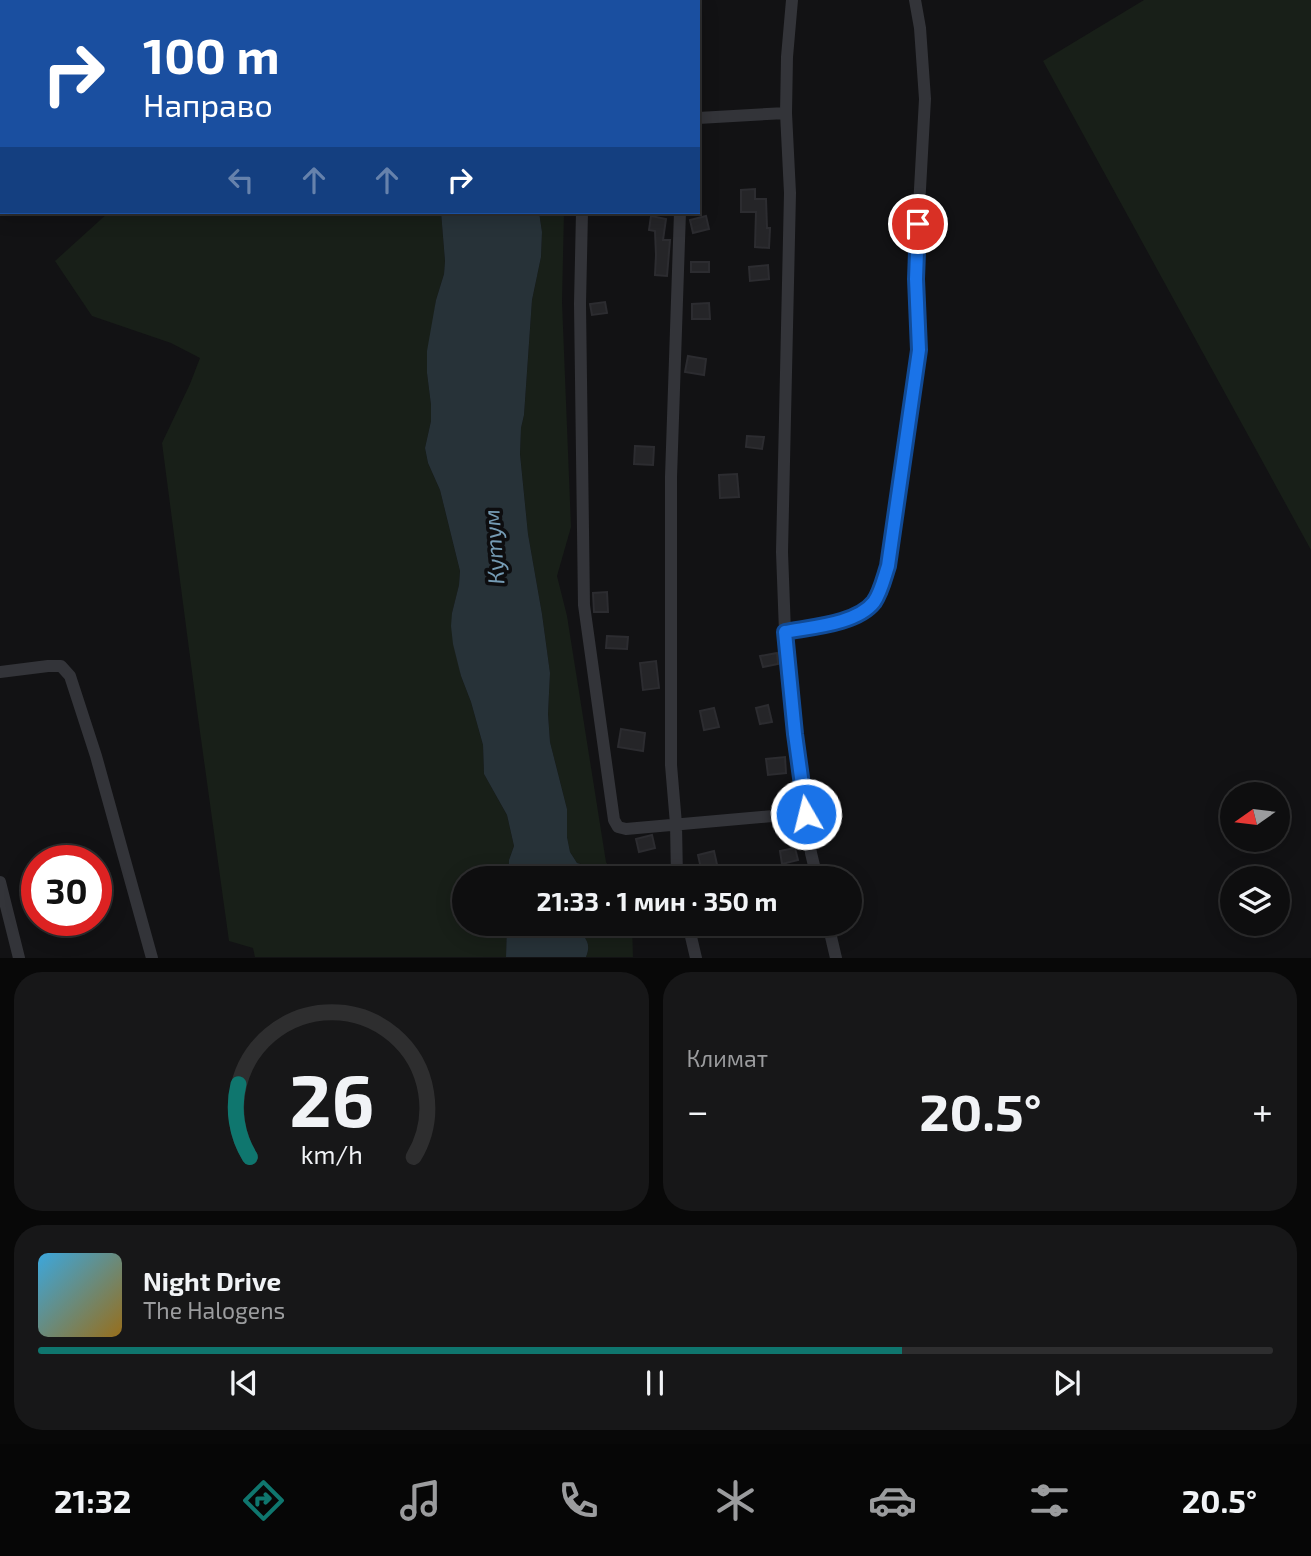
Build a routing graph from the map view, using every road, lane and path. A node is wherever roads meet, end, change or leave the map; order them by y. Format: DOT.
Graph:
graph roads {
  1 [pos="792,0"];
  2 [pos="915,0"];
  3 [pos="786,113"];
  4 [pos="700,118"];
  5 [pos="582,214"];
  6 [pos="680,214"];
  7 [pos="785,632"];
  8 [pos="0,672"];
  9 [pos="806,814"];
  10 [pos="676,824"];
  11 [pos="677,866"];
  12 [pos="814,866"];
  13 [pos="0,881"];
  14 [pos="691,936"];
  15 [pos="831,936"];
  16 [pos="19,957"];
  17 [pos="152,957"];
  18 [pos="696,957"];
  19 [pos="836,957"];
  1 -- 3 [label="street"];
  2 -- 7 [label="street"];
  3 -- 4 [label="street"];
  3 -- 7 [label="street"];
  5 -- 10 [label="street"];
  6 -- 10 [label="street"];
  7 -- 9 [label="street"];
  8 -- 17 [label="street"];
  9 -- 10 [label="street"];
  9 -- 12 [label="street"];
  10 -- 11 [label="street"];
  13 -- 16 [label="street"];
  14 -- 18 [label="street"];
  15 -- 19 [label="street"];
}
